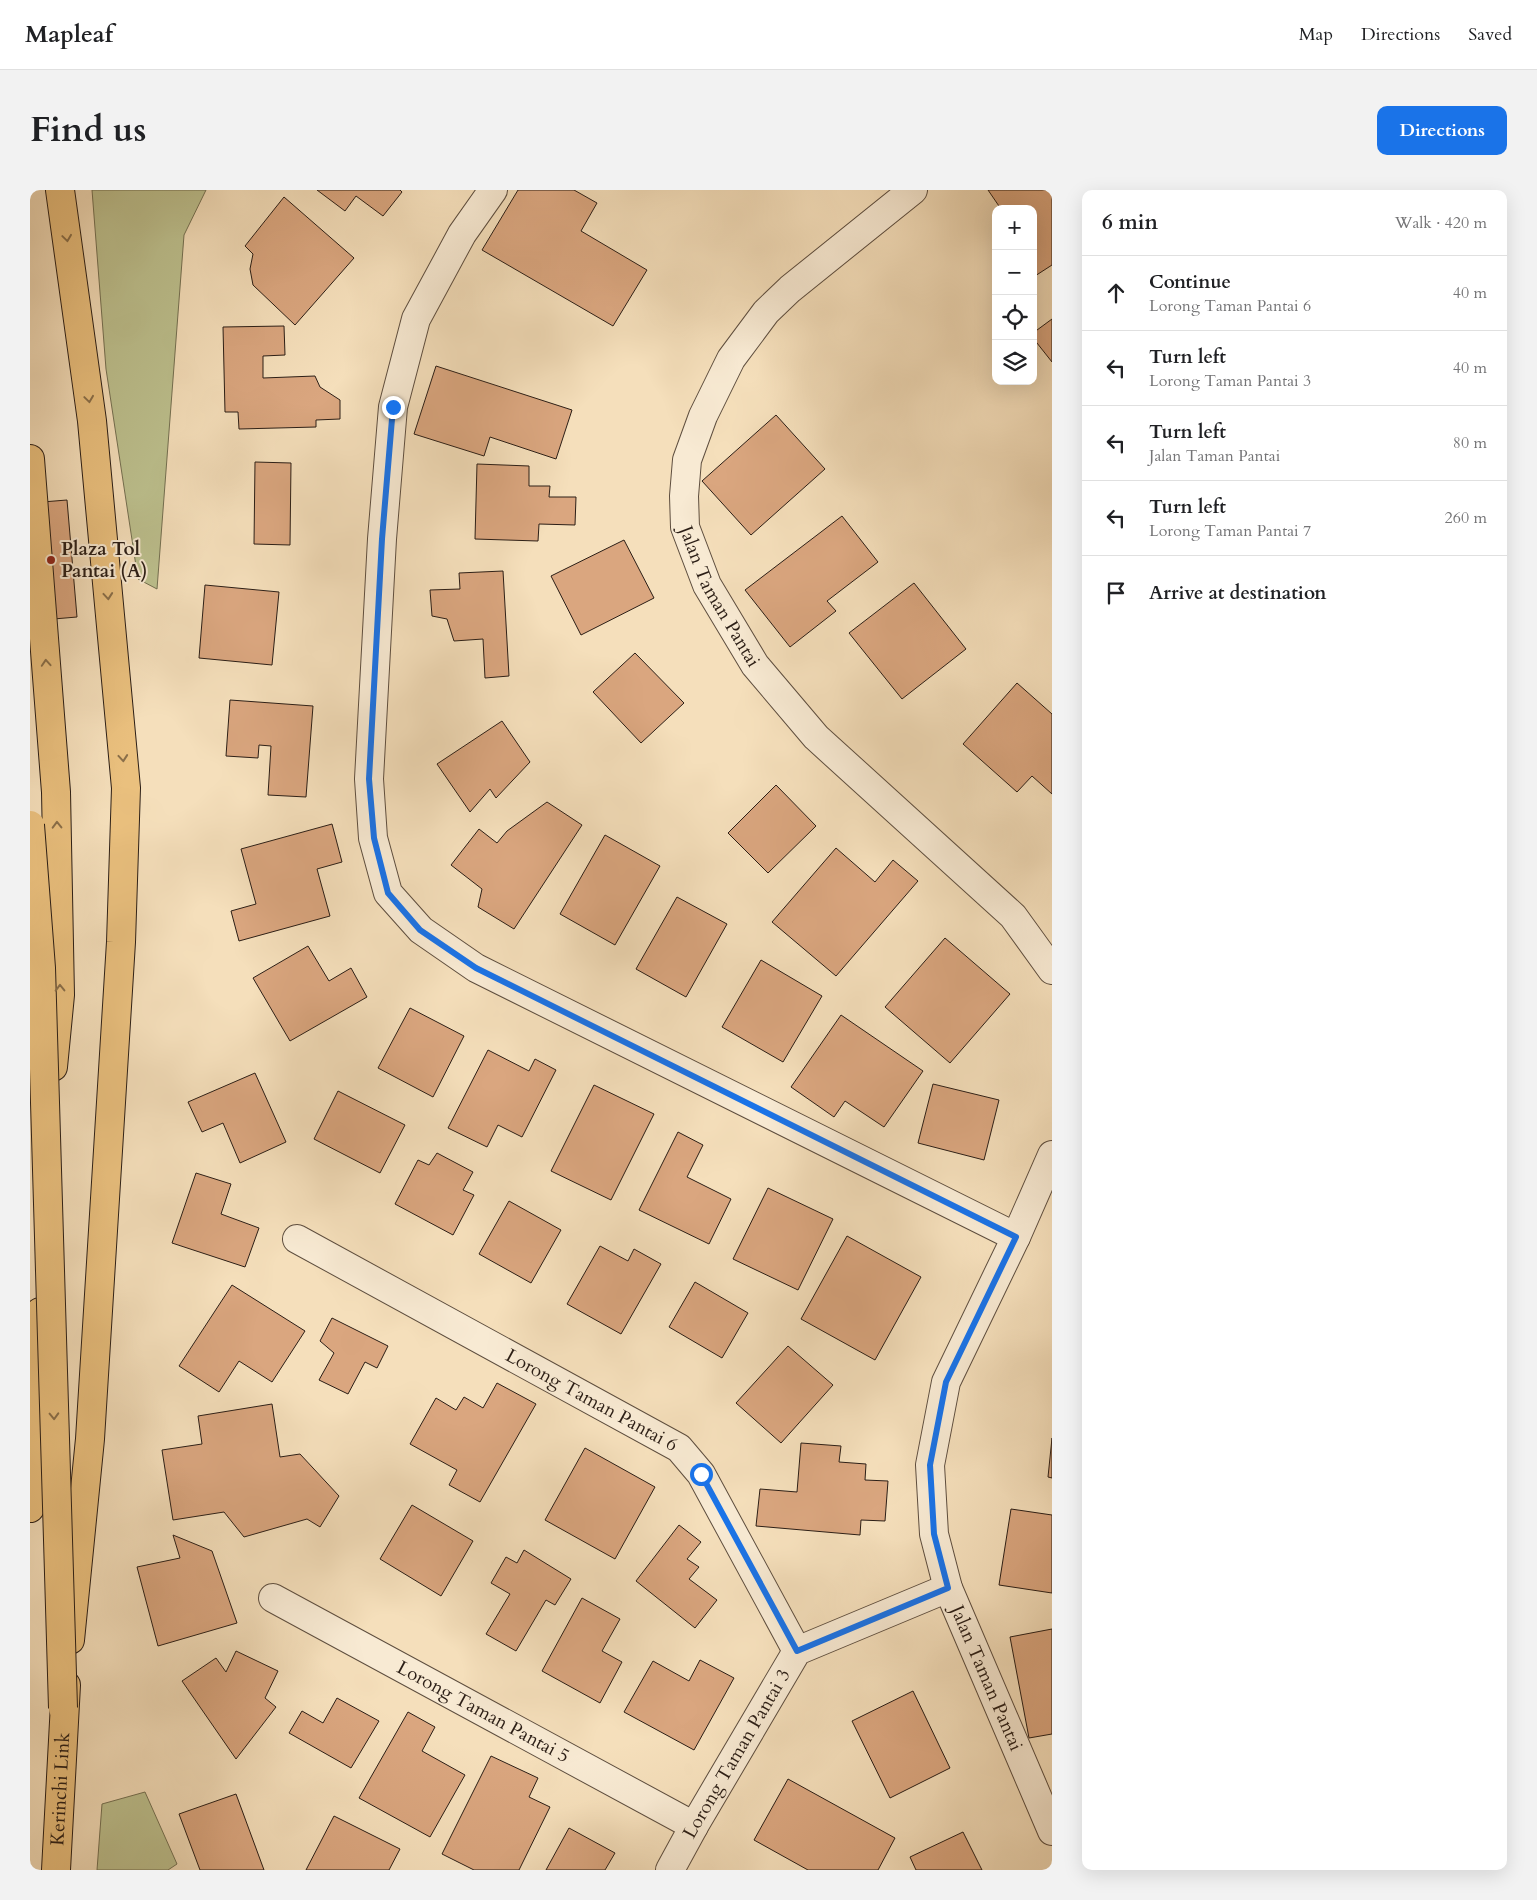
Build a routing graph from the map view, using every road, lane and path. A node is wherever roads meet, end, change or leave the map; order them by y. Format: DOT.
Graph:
graph roads {
  1 [pos="60,190"];
  2 [pos="493,190"];
  3 [pos="913,190"];
  4 [pos="30,458"];
  5 [pos="30,825"];
  6 [pos="1052,970"];
  7 [pos="1052,1155"];
  8 [pos="1016,1237"];
  9 [pos="297,1239"];
  10 [pos="30,1508"];
  11 [pos="948,1588"];
  12 [pos="273,1598"];
  13 [pos="797,1651"];
  14 [pos="63,1708"];
  15 [pos="694,1826"];
  16 [pos="1052,1831"];
  17 [pos="56,1870"];
  18 [pos="670,1870"];
  1 -- 14 [label="highway, one-way, bridge"];
  2 -- 8 [label="street"];
  3 -- 6 [label="street, Jalan Taman Pantai"];
  10 -- 4 [label="highway, one-way"];
  5 -- 14 [label="highway, one-way, bridge"];
  7 -- 8 [label="street, Jalan Taman Pantai"];
  8 -- 11 [label="street, Jalan Taman Pantai"];
  9 -- 13 [label="street, Lorong Taman Pantai 6"];
  11 -- 13 [label="street, Lorong Taman Pantai 3"];
  11 -- 16 [label="street, Jalan Taman Pantai"];
  12 -- 15 [label="street, Lorong Taman Pantai 5"];
  13 -- 15 [label="street, Lorong Taman Pantai 3"];
  14 -- 17 [label="highway, Kerinchi Link"];
  15 -- 18 [label="street, Lorong Taman Pantai 3"];
}
